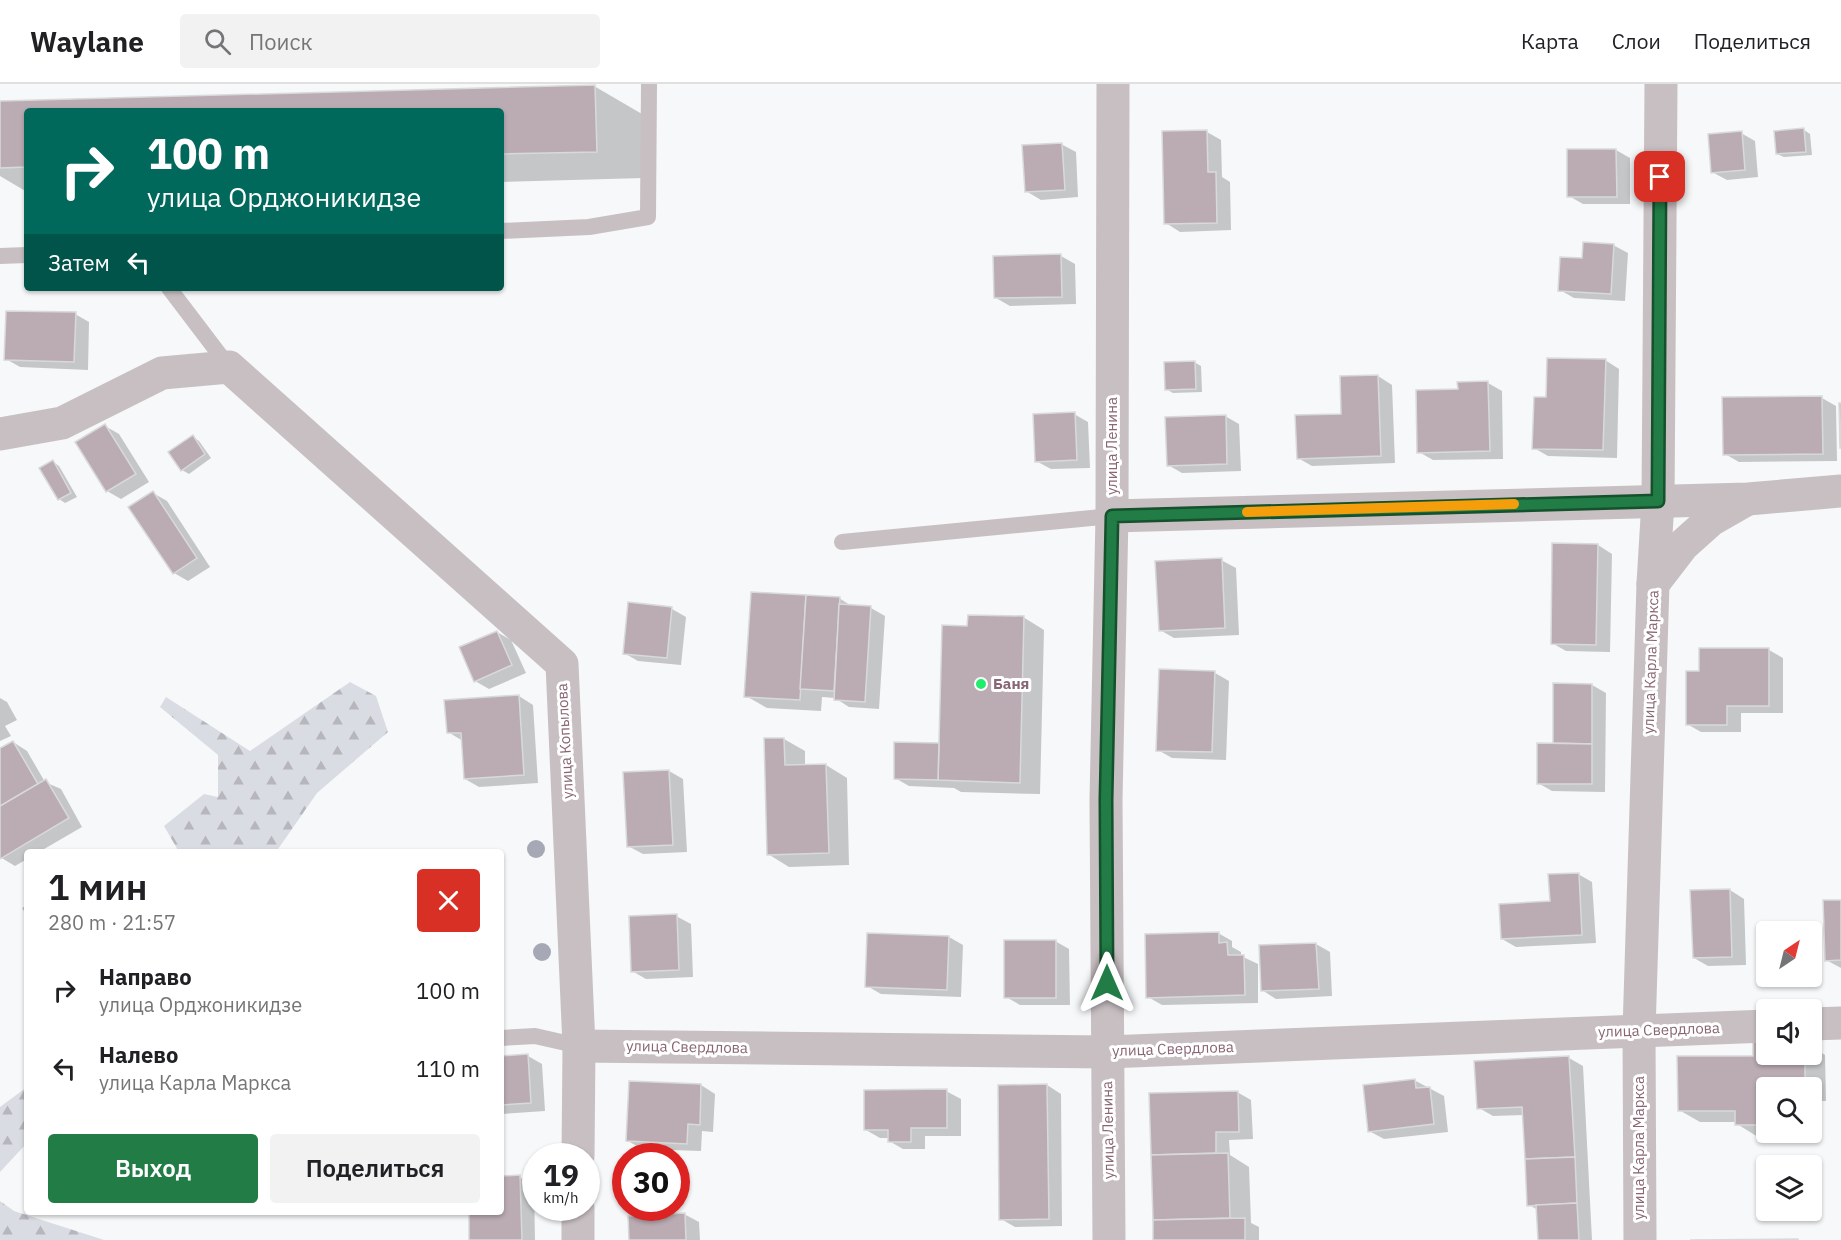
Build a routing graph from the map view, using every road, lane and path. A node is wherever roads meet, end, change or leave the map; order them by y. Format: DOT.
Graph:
graph roads {
  1 [pos="650,84"];
  2 [pos="1113,84"];
  3 [pos="1661,84"];
  4 [pos="504,231"];
  5 [pos="24,255"];
  6 [pos="0,256"];
  7 [pos="171,291"];
  8 [pos="229,367"];
  9 [pos="0,434"];
  10 [pos="1841,491"];
  11 [pos="1748,499"];
  12 [pos="1658,501"];
  13 [pos="1112,516"];
  14 [pos="842,542"];
  15 [pos="1653,584"];
  16 [pos="1841,1023"];
  17 [pos="1822,1024"];
  18 [pos="1756,1026"];
  19 [pos="1639,1031"];
  20 [pos="504,1038"];
  21 [pos="579,1046"];
  22 [pos="1107,1052"];
  23 [pos="578,1143"];
  24 [pos="578,1221"];
  25 [pos="578,1240"];
  26 [pos="1109,1240"];
  27 [pos="1640,1240"];
  1 -- 4 [label="lane"];
  2 -- 13 [label="street, улица Ленина"];
  3 -- 12 [label="street, улица Карла Маркса"];
  5 -- 6 [label="lane"];
  7 -- 8 [label="lane"];
  8 -- 9 [label="street"];
  8 -- 21 [label="street, улица Копылова"];
  10 -- 11 [label="street"];
  11 -- 12 [label="street"];
  11 -- 15 [label="street"];
  12 -- 13 [label="street"];
  12 -- 15 [label="street, улица Карла Маркса"];
  13 -- 14 [label="lane"];
  13 -- 22 [label="street, улица Ленина"];
  15 -- 19 [label="street, улица Карла Маркса"];
  16 -- 17 [label="street"];
  18 -- 19 [label="street, улица Свердлова"];
  19 -- 22 [label="street, улица Свердлова"];
  19 -- 27 [label="street, улица Карла Маркса"];
  20 -- 21 [label="lane"];
  21 -- 22 [label="street, улица Свердлова"];
  21 -- 23 [label="street, улица Копылова"];
  22 -- 26 [label="street, улица Ленина"];
  24 -- 25 [label="street"];
}
